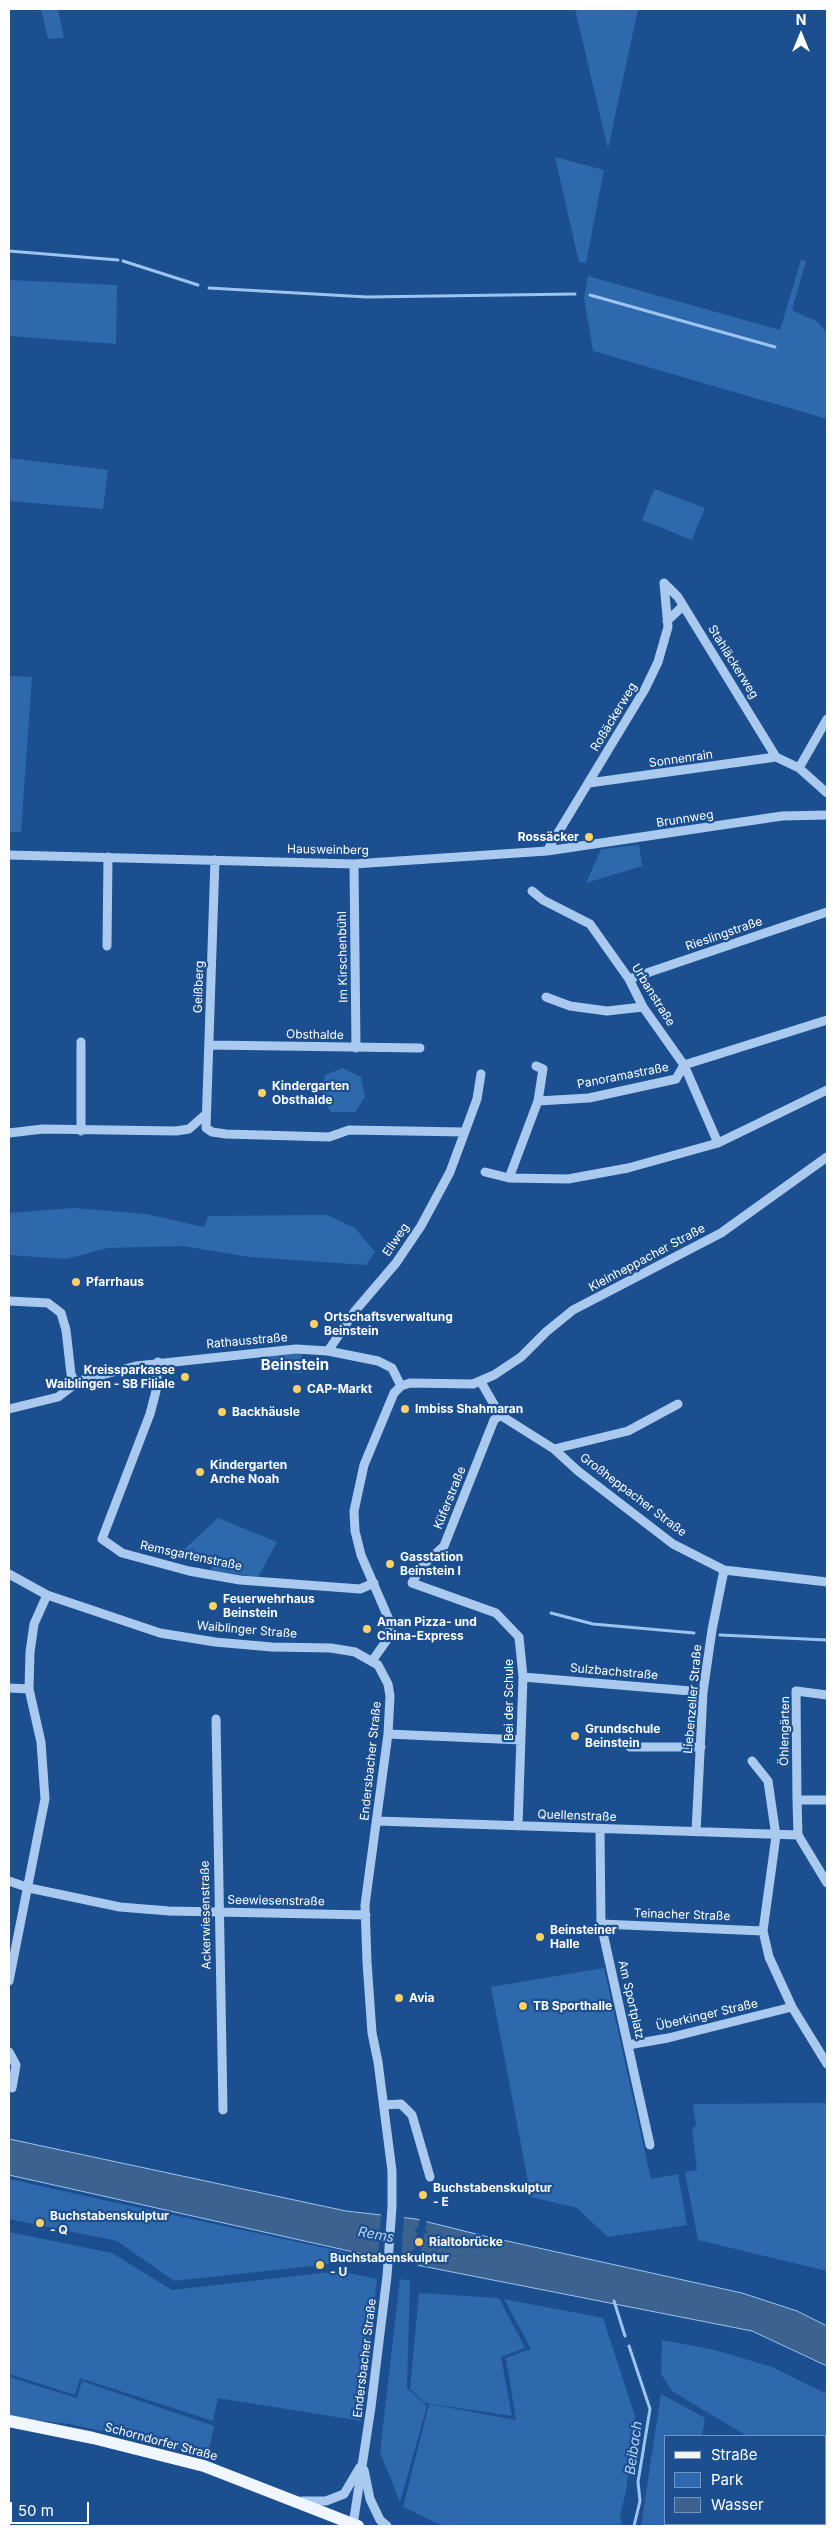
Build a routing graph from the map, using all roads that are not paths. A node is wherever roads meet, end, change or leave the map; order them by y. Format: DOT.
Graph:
graph roads {
  1 [pos="664,583"];
  2 [pos="684,606"];
  3 [pos="667,621"];
  4 [pos="827,719"];
  5 [pos="776,757"];
  6 [pos="799,768"];
  7 [pos="589,783"];
  8 [pos="827,793"];
  9 [pos="827,815"];
  10 [pos="547,851"];
  11 [pos="9,855"];
  12 [pos="108,856"];
  13 [pos="215,860"];
  14 [pos="354,864"];
  15 [pos="532,891"];
  16 [pos="827,912"];
  17 [pos="107,946"];
  18 [pos="629,979"];
  19 [pos="546,996"];
  20 [pos="643,1007"];
  21 [pos="827,1020"];
  22 [pos="81,1042"];
  23 [pos="209,1045"];
  24 [pos="356,1048"];
  25 [pos="420,1048"];
  26 [pos="684,1065"];
  27 [pos="536,1066"];
  28 [pos="481,1074"];
  29 [pos="827,1090"];
  30 [pos="538,1101"];
  31 [pos="206,1114"];
  32 [pos="81,1131"];
  33 [pos="464,1132"];
  34 [pos="9,1133"];
  35 [pos="718,1142"];
  36 [pos="827,1157"];
  37 [pos="485,1172"];
  38 [pos="510,1178"];
  39 [pos="9,1301"];
  40 [pos="328,1351"];
  41 [pos="158,1362"];
  42 [pos="481,1382"];
  43 [pos="75,1383"];
  44 [pos="401,1386"];
  45 [pos="678,1404"];
  46 [pos="9,1409"];
  47 [pos="500,1415"];
  48 [pos="554,1449"];
  49 [pos="724,1570"];
  50 [pos="9,1574"];
  51 [pos="374,1582"];
  52 [pos="827,1582"];
  53 [pos="412,1583"];
  54 [pos="47,1595"];
  55 [pos="372,1661"];
  56 [pos="523,1677"];
  57 [pos="9,1688"];
  58 [pos="29,1689"];
  59 [pos="703,1692"];
  60 [pos="827,1695"];
  61 [pos="216,1719"];
  62 [pos="388,1734"];
  63 [pos="521,1740"];
  64 [pos="630,1747"];
  65 [pos="701,1747"];
  66 [pos="752,1761"];
  67 [pos="797,1800"];
  68 [pos="827,1800"];
  69 [pos="376,1820"];
  70 [pos="518,1826"];
  71 [pos="600,1829"];
  72 [pos="696,1832"];
  73 [pos="776,1836"];
  74 [pos="798,1836"];
  75 [pos="9,1881"];
  76 [pos="827,1883"];
  77 [pos="29,1888"];
  78 [pos="218,1912"];
  79 [pos="366,1916"];
  80 [pos="600,1924"];
  81 [pos="763,1931"];
  82 [pos="9,1981"];
  83 [pos="792,2007"];
  84 [pos="628,2044"];
  85 [pos="9,2052"];
  86 [pos="827,2064"];
  87 [pos="9,2087"];
  88 [pos="384,2105"];
  89 [pos="222,2110"];
  90 [pos="650,2146"];
  91 [pos="430,2177"];
  92 [pos="9,2421"];
  93 [pos="363,2463"];
  94 [pos="293,2501"];
  95 [pos="355,2525"];
  96 [pos="387,2526"];
  1 -- 2 [label="street, Stahläckerweg"];
  1 -- 3 [label="street, Roßäckerweg"];
  2 -- 3 [label="street"];
  2 -- 5 [label="street, Stahläckerweg"];
  3 -- 7 [label="street, Roßäckerweg"];
  4 -- 6 [label="street"];
  5 -- 6 [label="street"];
  5 -- 7 [label="street, Sonnenrain"];
  6 -- 8 [label="street"];
  7 -- 10 [label="street, Roßäckerweg"];
  9 -- 10 [label="street, Brunnweg"];
  10 -- 14 [label="street, Hausweinberg"];
  11 -- 12 [label="street, Hausweinberg"];
  12 -- 13 [label="street, Hausweinberg"];
  12 -- 17 [label="street"];
  13 -- 14 [label="street, Hausweinberg"];
  13 -- 23 [label="street, Geißberg"];
  14 -- 24 [label="street, Im Kirschenbühl"];
  15 -- 18 [label="street, Urbanstraße"];
  16 -- 18 [label="street, Rieslingstraße"];
  18 -- 20 [label="street, Urbanstraße"];
  19 -- 20 [label="street"];
  20 -- 26 [label="street, Urbanstraße"];
  21 -- 26 [label="street, Panoramastraße"];
  22 -- 32 [label="street"];
  23 -- 24 [label="street, Obsthalde"];
  23 -- 31 [label="street, Geißberg"];
  24 -- 25 [label="street, Obsthalde"];
  26 -- 30 [label="street, Panoramastraße"];
  26 -- 35 [label="street, Urbanstraße"];
  27 -- 30 [label="street"];
  28 -- 33 [label="street, Ellweg"];
  29 -- 35 [label="street"];
  30 -- 38 [label="street"];
  31 -- 32 [label="street"];
  31 -- 33 [label="street"];
  32 -- 34 [label="street"];
  33 -- 40 [label="street, Ellweg"];
  35 -- 38 [label="street"];
  36 -- 42 [label="street, Kleinheppacher Straße"];
  37 -- 38 [label="street"];
  39 -- 43 [label="street"];
  40 -- 41 [label="street, Rathausstraße"];
  40 -- 44 [label="street, Rathausstraße"];
  41 -- 43 [label="street, Rathausstraße"];
  41 -- 51 [label="street, Remsgartenstraße"];
  42 -- 44 [label="street"];
  42 -- 47 [label="street, Großheppacher Straße"];
  43 -- 46 [label="street, Rathausstraße"];
  44 -- 51 [label="street"];
  45 -- 48 [label="street"];
  47 -- 48 [label="street, Großheppacher Straße"];
  47 -- 53 [label="street, Küferstraße"];
  48 -- 49 [label="street, Großheppacher Straße"];
  49 -- 52 [label="street, Großheppacher Straße"];
  49 -- 59 [label="street, Liebenzeller Straße"];
  50 -- 54 [label="street, Waiblinger Straße"];
  51 -- 55 [label="street"];
  53 -- 56 [label="street, Bei der Schule"];
  54 -- 55 [label="street, Waiblinger Straße"];
  54 -- 58 [label="street"];
  55 -- 62 [label="street, Endersbacher Straße"];
  56 -- 59 [label="street, Sulzbachstraße"];
  56 -- 63 [label="street, Bei der Schule"];
  57 -- 58 [label="street"];
  58 -- 77 [label="street"];
  59 -- 65 [label="street, Liebenzeller Straße"];
  60 -- 67 [label="street, Öhlengärten"];
  61 -- 78 [label="street, Ackerwiesenstraße"];
  62 -- 63 [label="street"];
  62 -- 69 [label="street, Endersbacher Straße"];
  63 -- 70 [label="street, Bei der Schule"];
  64 -- 65 [label="street"];
  65 -- 72 [label="street, Liebenzeller Straße"];
  66 -- 73 [label="street"];
  67 -- 68 [label="street"];
  67 -- 74 [label="street"];
  69 -- 70 [label="street, Quellenstraße"];
  69 -- 79 [label="street, Endersbacher Straße"];
  70 -- 71 [label="street, Quellenstraße"];
  71 -- 72 [label="street, Quellenstraße"];
  71 -- 80 [label="street, Am Sportplatz"];
  72 -- 73 [label="street, Quellenstraße"];
  73 -- 74 [label="street, Quellenstraße"];
  73 -- 81 [label="street"];
  74 -- 76 [label="street"];
  75 -- 77 [label="street, Seewiesenstraße"];
  77 -- 78 [label="street, Seewiesenstraße"];
  77 -- 82 [label="street"];
  78 -- 79 [label="street, Seewiesenstraße"];
  78 -- 89 [label="street, Ackerwiesenstraße"];
  79 -- 88 [label="street, Endersbacher Straße"];
  80 -- 81 [label="street, Teinacher Straße"];
  80 -- 84 [label="street, Am Sportplatz"];
  81 -- 83 [label="street"];
  83 -- 84 [label="street, Überkinger Straße"];
  83 -- 86 [label="street"];
  84 -- 90 [label="street, Am Sportplatz"];
  85 -- 87 [label="street"];
  88 -- 91 [label="street"];
  88 -- 93 [label="street, Endersbacher Straße"];
  92 -- 94 [label="main road, Schorndorfer Straße"];
  93 -- 94 [label="street"];
  93 -- 95 [label="street, Endersbacher Straße"];
  93 -- 96 [label="street"];
  94 -- 95 [label="main road, Schorndorfer Straße"];
}
